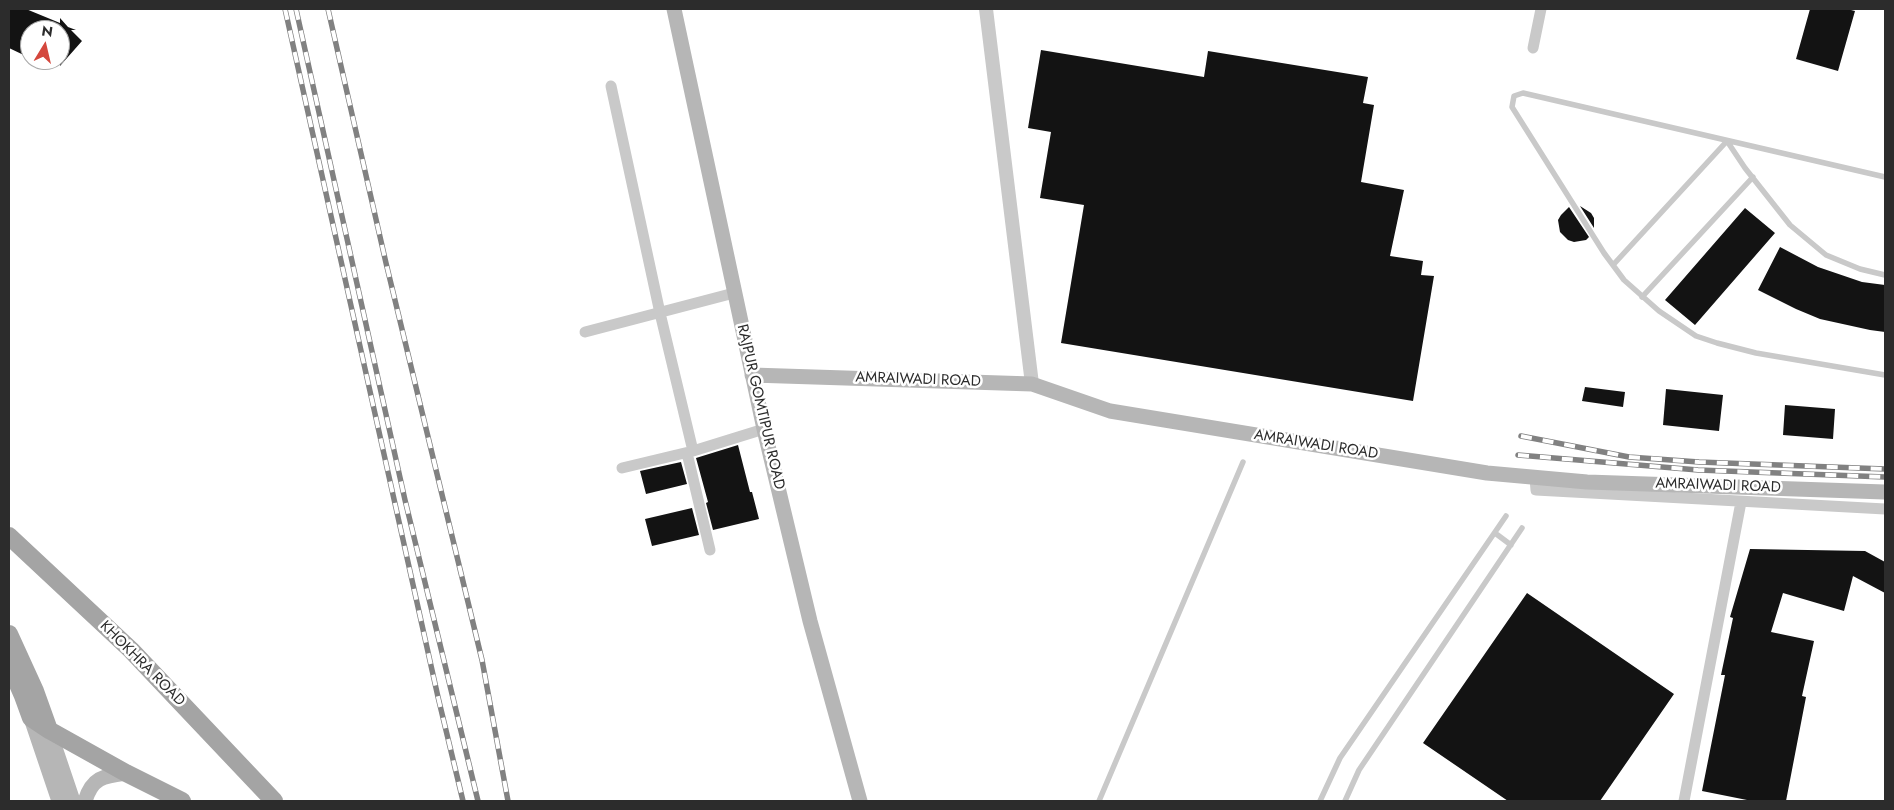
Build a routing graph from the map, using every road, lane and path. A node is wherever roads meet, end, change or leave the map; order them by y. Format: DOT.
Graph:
graph roads {
  1 [pos="674,9"];
  2 [pos="986,9"];
  3 [pos="1541,9"];
  4 [pos="1533,48"];
  5 [pos="611,86"];
  6 [pos="1728,141"];
  7 [pos="1885,176"];
  8 [pos="1753,177"];
  9 [pos="1613,265"];
  10 [pos="1885,275"];
  11 [pos="734,293"];
  12 [pos="1642,297"];
  13 [pos="660,313"];
  14 [pos="585,332"];
  15 [pos="752,375"];
  16 [pos="1885,375"];
  17 [pos="1032,384"];
  18 [pos="764,429"];
  19 [pos="690,452"];
  20 [pos="1243,462"];
  21 [pos="622,468"];
  22 [pos="1535,478"];
  23 [pos="1885,492"];
  24 [pos="1741,502"];
  25 [pos="1885,509"];
  26 [pos="1506,516"];
  27 [pos="1522,528"];
  28 [pos="1495,533"];
  29 [pos="9,536"];
  30 [pos="1511,545"];
  31 [pos="710,550"];
  32 [pos="9,634"];
  33 [pos="9,664"];
  34 [pos="31,718"];
  35 [pos="49,730"];
  36 [pos="126,773"];
  37 [pos="272,799"];
  38 [pos="60,801"];
  39 [pos="73,801"];
  40 [pos="85,801"];
  41 [pos="182,801"];
  42 [pos="860,801"];
  43 [pos="1099,801"];
  44 [pos="1320,801"];
  45 [pos="1345,801"];
  46 [pos="1684,801"];
  1 -- 11 [label="main road, RAJPUR GOMTIPUR ROAD"];
  2 -- 17 [label="street"];
  3 -- 4 [label="street"];
  5 -- 13 [label="street"];
  6 -- 7 [label="lane"];
  6 -- 8 [label="lane"];
  6 -- 9 [label="lane"];
  6 -- 9 [label="lane"];
  8 -- 10 [label="lane"];
  8 -- 12 [label="lane"];
  9 -- 12 [label="lane"];
  11 -- 13 [label="street"];
  11 -- 15 [label="main road, RAJPUR GOMTIPUR ROAD"];
  12 -- 16 [label="lane"];
  13 -- 14 [label="street"];
  13 -- 19 [label="street"];
  15 -- 17 [label="main road, AMRAIWADI ROAD"];
  15 -- 18 [label="main road, RAJPUR GOMTIPUR ROAD"];
  17 -- 22 [label="main road, AMRAIWADI ROAD"];
  18 -- 19 [label="street"];
  18 -- 42 [label="main road, RAJPUR GOMTIPUR ROAD"];
  19 -- 21 [label="street"];
  19 -- 31 [label="street"];
  20 -- 43 [label="lane"];
  22 -- 23 [label="main road, AMRAIWADI ROAD"];
  22 -- 24 [label="street"];
  24 -- 25 [label="street"];
  24 -- 46 [label="street"];
  26 -- 28 [label="lane"];
  27 -- 30 [label="lane"];
  28 -- 30 [label="lane"];
  28 -- 44 [label="lane"];
  29 -- 37 [label="main road, KHOKHRA ROAD"];
  30 -- 45 [label="lane"];
  32 -- 35 [label="main road"];
  33 -- 34 [label="main road"];
  34 -- 35 [label="main road"];
  34 -- 38 [label="main road"];
  35 -- 36 [label="main road"];
  35 -- 39 [label="main road"];
  36 -- 40 [label="main road"];
  36 -- 41 [label="main road"];
}
